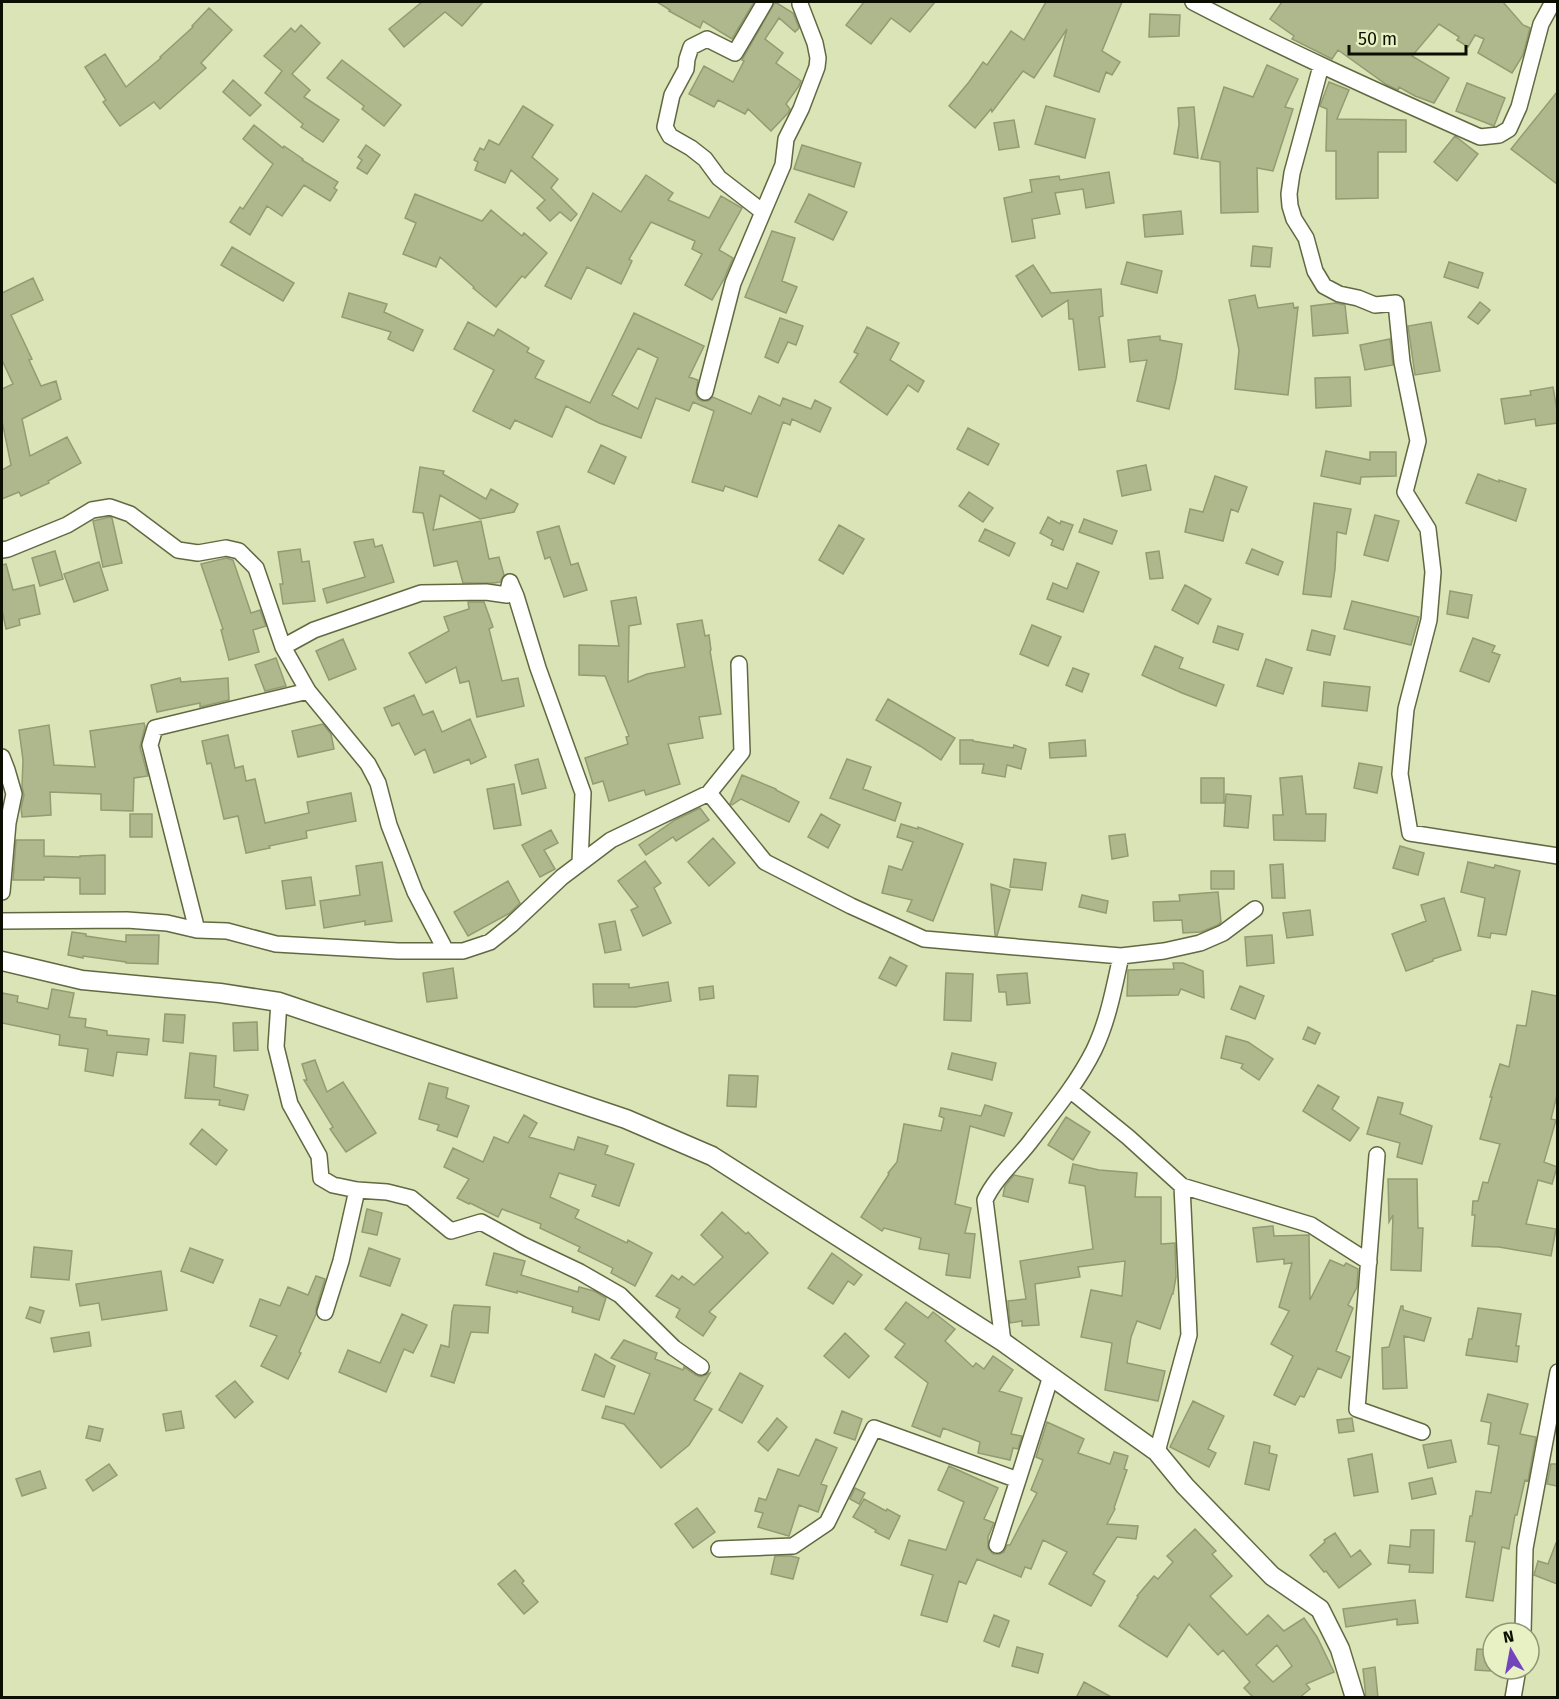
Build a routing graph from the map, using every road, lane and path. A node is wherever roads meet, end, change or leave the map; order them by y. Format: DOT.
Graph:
graph roads {
  1 [pos="765,2"];
  2 [pos="802,2"];
  3 [pos="1193,2"];
  4 [pos="1553,2"];
  5 [pos="1322,66"];
  6 [pos="763,212"];
  7 [pos="705,392"];
  8 [pos="2,550"];
  9 [pos="283,647"];
  10 [pos="739,664"];
  11 [pos="308,691"];
  12 [pos="2,757"];
  13 [pos="709,793"];
  14 [pos="1557,855"];
  15 [pos="580,862"];
  16 [pos="2,892"];
  17 [pos="1255,909"];
  18 [pos="2,921"];
  19 [pos="197,930"];
  20 [pos="446,951"];
  21 [pos="1121,956"];
  22 [pos="2,961"];
  23 [pos="279,1002"];
  24 [pos="1070,1090"];
  25 [pos="1377,1155"];
  26 [pos="1182,1186"];
  27 [pos="357,1190"];
  28 [pos="1369,1262"];
  29 [pos="325,1312"];
  30 [pos="1003,1341"];
  31 [pos="701,1367"];
  32 [pos="1557,1372"];
  33 [pos="1051,1376"];
  34 [pos="1422,1432"];
  35 [pos="1157,1452"];
  36 [pos="1018,1480"];
  37 [pos="997,1545"];
  38 [pos="719,1549"];
  39 [pos="1523,1621"];
  40 [pos="1516,1681"];
  41 [pos="1355,1698"];
  42 [pos="1513,1698"];
  1 -- 6 [label="street"];
  2 -- 6 [label="street"];
  3 -- 5 [label="street"];
  4 -- 5 [label="street"];
  5 -- 14 [label="street"];
  6 -- 7 [label="street"];
  8 -- 9 [label="street"];
  9 -- 11 [label="street"];
  9 -- 15 [label="street"];
  10 -- 13 [label="street"];
  11 -- 19 [label="street"];
  11 -- 20 [label="street"];
  12 -- 16 [label="street"];
  13 -- 15 [label="street"];
  13 -- 21 [label="street"];
  15 -- 20 [label="street"];
  17 -- 21 [label="street"];
  18 -- 19 [label="street"];
  19 -- 20 [label="street"];
  21 -- 24 [label="street"];
  22 -- 23 [label="street"];
  23 -- 27 [label="street"];
  23 -- 30 [label="street"];
  24 -- 26 [label="street"];
  24 -- 30 [label="street"];
  25 -- 28 [label="street"];
  26 -- 28 [label="street"];
  26 -- 35 [label="street"];
  27 -- 29 [label="street"];
  27 -- 31 [label="street"];
  28 -- 34 [label="street"];
  30 -- 33 [label="street"];
  32 -- 39 [label="street"];
  33 -- 35 [label="street"];
  33 -- 36 [label="street"];
  35 -- 41 [label="street"];
  36 -- 37 [label="street"];
  36 -- 38 [label="street"];
  40 -- 42 [label="street"];
}
